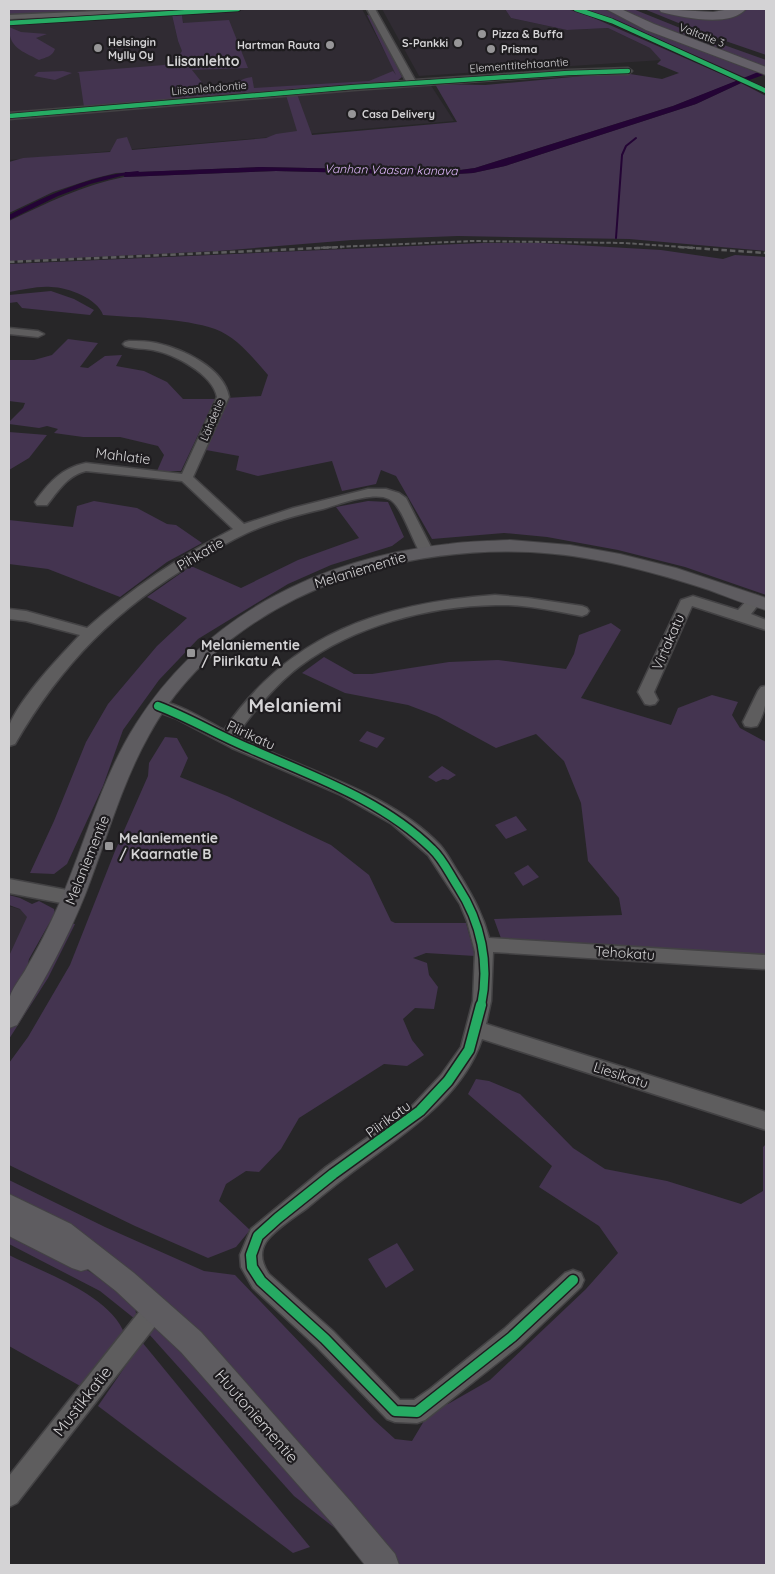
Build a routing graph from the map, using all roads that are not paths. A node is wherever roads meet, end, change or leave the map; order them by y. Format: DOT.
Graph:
graph roads {
  1 [pos="194,9"];
  2 [pos="371,9"];
  3 [pos="612,9"];
  4 [pos="638,9"];
  5 [pos="665,9"];
  6 [pos="740,9"];
  7 [pos="109,11"];
  8 [pos="9,17"];
  9 [pos="764,68"];
  10 [pos="628,71"];
  11 [pos="410,82"];
  12 [pos="9,116"];
  13 [pos="9,330"];
  14 [pos="38,334"];
  15 [pos="129,344"];
  16 [pos="186,478"];
  17 [pos="42,502"];
  18 [pos="242,530"];
  19 [pos="426,552"];
  20 [pos="761,602"];
  21 [pos="582,611"];
  22 [pos="9,614"];
  23 [pos="741,616"];
  24 [pos="766,625"];
  25 [pos="89,633"];
  26 [pos="766,691"];
  27 [pos="650,700"];
  28 [pos="158,706"];
  29 [pos="16,713"];
  30 [pos="750,722"];
  31 [pos="227,738"];
  32 [pos="9,740"];
  33 [pos="9,886"];
  34 [pos="72,898"];
  35 [pos="483,946"];
  36 [pos="766,962"];
  37 [pos="9,1018"];
  38 [pos="476,1029"];
  39 [pos="766,1121"];
  40 [pos="9,1206"];
  41 [pos="9,1223"];
  42 [pos="119,1278"];
  43 [pos="573,1280"];
  44 [pos="155,1309"];
  45 [pos="9,1495"];
  46 [pos="384,1565"];
  1 -- 7 [label="street"];
  2 -- 11 [label="street"];
  3 -- 9 [label="highway"];
  4 -- 9 [label="highway, Valtatie 3"];
  5 -- 6 [label="highway"];
  7 -- 8 [label="street"];
  10 -- 11 [label="street, Elementtitehtaantie"];
  11 -- 12 [label="street, Liisanlehdontie"];
  13 -- 14 [label="street"];
  15 -- 16 [label="street, Lähdetie"];
  16 -- 17 [label="street, Mahlatie"];
  16 -- 18 [label="street"];
  18 -- 19 [label="street, Pihkatie"];
  18 -- 25 [label="street, Pihkatie"];
  19 -- 20 [label="main road, Melaniementie"];
  19 -- 28 [label="main road, Melaniementie"];
  20 -- 23 [label="street"];
  21 -- 31 [label="street"];
  22 -- 25 [label="street"];
  23 -- 24 [label="street"];
  23 -- 27 [label="street, Virtakatu"];
  25 -- 29 [label="street, Pihkatie"];
  26 -- 30 [label="street"];
  28 -- 31 [label="street, Piirikatu"];
  28 -- 34 [label="main road, Melaniementie"];
  29 -- 32 [label="street, Pihkatie"];
  31 -- 35 [label="street, Piirikatu"];
  33 -- 34 [label="street"];
  34 -- 37 [label="main road, Melaniementie"];
  35 -- 36 [label="street, Tehokatu"];
  35 -- 38 [label="street, Piirikatu"];
  38 -- 39 [label="street, Liesikatu"];
  38 -- 43 [label="street, Piirikatu"];
  40 -- 42 [label="main road, Huutoniementie"];
  41 -- 42 [label="main road, Huutoniementie"];
  42 -- 44 [label="main road, Huutoniementie"];
  44 -- 45 [label="street, Mustikkatie"];
  44 -- 46 [label="main road, Huutoniementie"];
}
